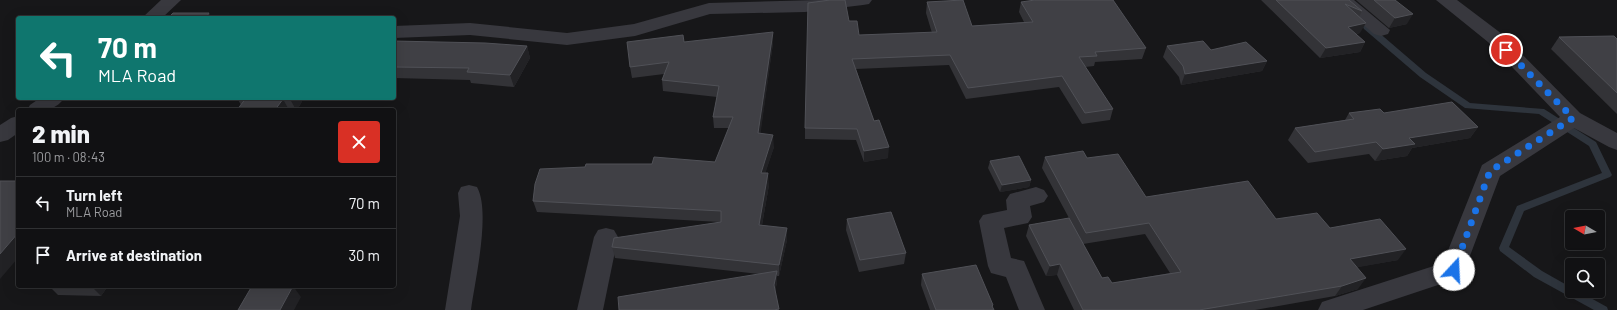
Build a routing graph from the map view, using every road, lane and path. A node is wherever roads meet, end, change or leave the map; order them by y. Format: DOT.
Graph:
graph roads {
  1 [pos="172,0"];
  2 [pos="863,0"];
  3 [pos="1343,0"];
  4 [pos="1445,0"];
  5 [pos="153,16"];
  6 [pos="1381,30"];
  7 [pos="396,32"];
  8 [pos="51,100"];
  9 [pos="39,108"];
  10 [pos="1572,118"];
  11 [pos="16,123"];
  12 [pos="0,135"];
  13 [pos="1617,142"];
  14 [pos="469,192"];
  15 [pos="1036,196"];
  16 [pos="606,237"];
  17 [pos="458,310"];
  18 [pos="590,310"];
  19 [pos="1032,310"];
  20 [pos="1331,310"];
  1 -- 5 [label="street"];
  2 -- 7 [label="street"];
  3 -- 6 [label="street"];
  4 -- 10 [label="street"];
  8 -- 9 [label="street"];
  10 -- 13 [label="street"];
  10 -- 20 [label="street"];
  11 -- 12 [label="street"];
  14 -- 17 [label="street"];
  15 -- 19 [label="street"];
  16 -- 18 [label="street"];
}
